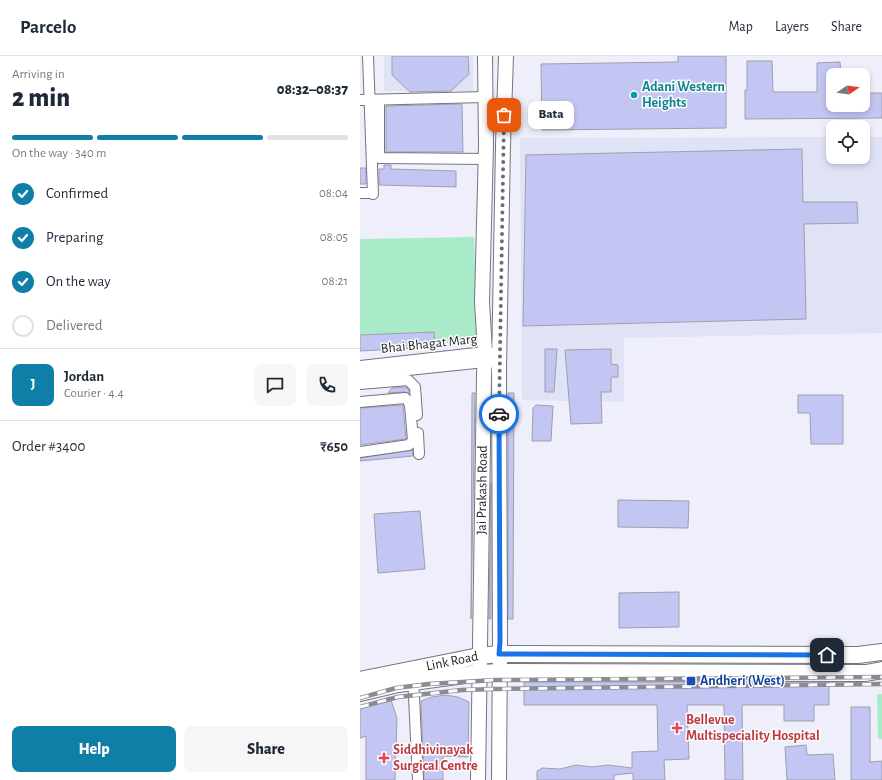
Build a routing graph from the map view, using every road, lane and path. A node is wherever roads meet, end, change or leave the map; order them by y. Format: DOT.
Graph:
graph roads {
  1 [pos="485,56"];
  2 [pos="506,56"];
  3 [pos="365,61"];
  4 [pos="486,97"];
  5 [pos="370,100"];
  6 [pos="367,111"];
  7 [pos="369,143"];
  8 [pos="486,159"];
  9 [pos="368,193"];
  10 [pos="485,357"];
  11 [pos="500,358"];
  12 [pos="456,360"];
  13 [pos="360,366"];
  14 [pos="360,375"];
  15 [pos="360,384"];
  16 [pos="360,402"];
  17 [pos="360,452"];
  18 [pos="419,454"];
  19 [pos="882,652"];
  20 [pos="499,654"];
  21 [pos="479,656"];
  22 [pos="882,670"];
  23 [pos="500,672"];
  24 [pos="479,673"];
  25 [pos="413,675"];
  26 [pos="360,680"];
  27 [pos="360,693"];
  28 [pos="418,780"];
  29 [pos="478,780"];
  30 [pos="499,780"];
  1 -- 4 [label="main road, Jai Prakash Road"];
  2 -- 11 [label="main road, Jai Prakash Road"];
  3 -- 5 [label="street"];
  4 -- 5 [label="street"];
  4 -- 8 [label="main road, Jai Prakash Road"];
  5 -- 7 [label="street"];
  5 -- 8 [label="street"];
  6 -- 7 [label="street"];
  7 -- 9 [label="street"];
  8 -- 10 [label="main road, Jai Prakash Road"];
  10 -- 11 [label="street, Bhai Bhagat Marg"];
  10 -- 12 [label="street, Bhai Bhagat Marg"];
  10 -- 21 [label="main road, Jai Prakash Road"];
  11 -- 20 [label="main road, Jai Prakash Road"];
  12 -- 13 [label="street, Bhai Bhagat Marg"];
  12 -- 14 [label="street"];
  15 -- 18 [label="street"];
  16 -- 17 [label="street"];
  19 -- 20 [label="main road, Link Road"];
  20 -- 21 [label="main road, Link Road"];
  20 -- 23 [label="main road, Jai Prakash Road"];
  21 -- 24 [label="main road, Jai Prakash Road"];
  21 -- 25 [label="main road, Link Road"];
  22 -- 23 [label="main road, Link Road"];
  23 -- 24 [label="main road, Link Road"];
  23 -- 30 [label="main road, Jai Prakash Road"];
  24 -- 25 [label="main road, Link Road"];
  24 -- 29 [label="main road, Jai Prakash Road"];
  25 -- 26 [label="main road, Link Road"];
  25 -- 27 [label="main road, Link Road"];
  25 -- 28 [label="street"];
}
